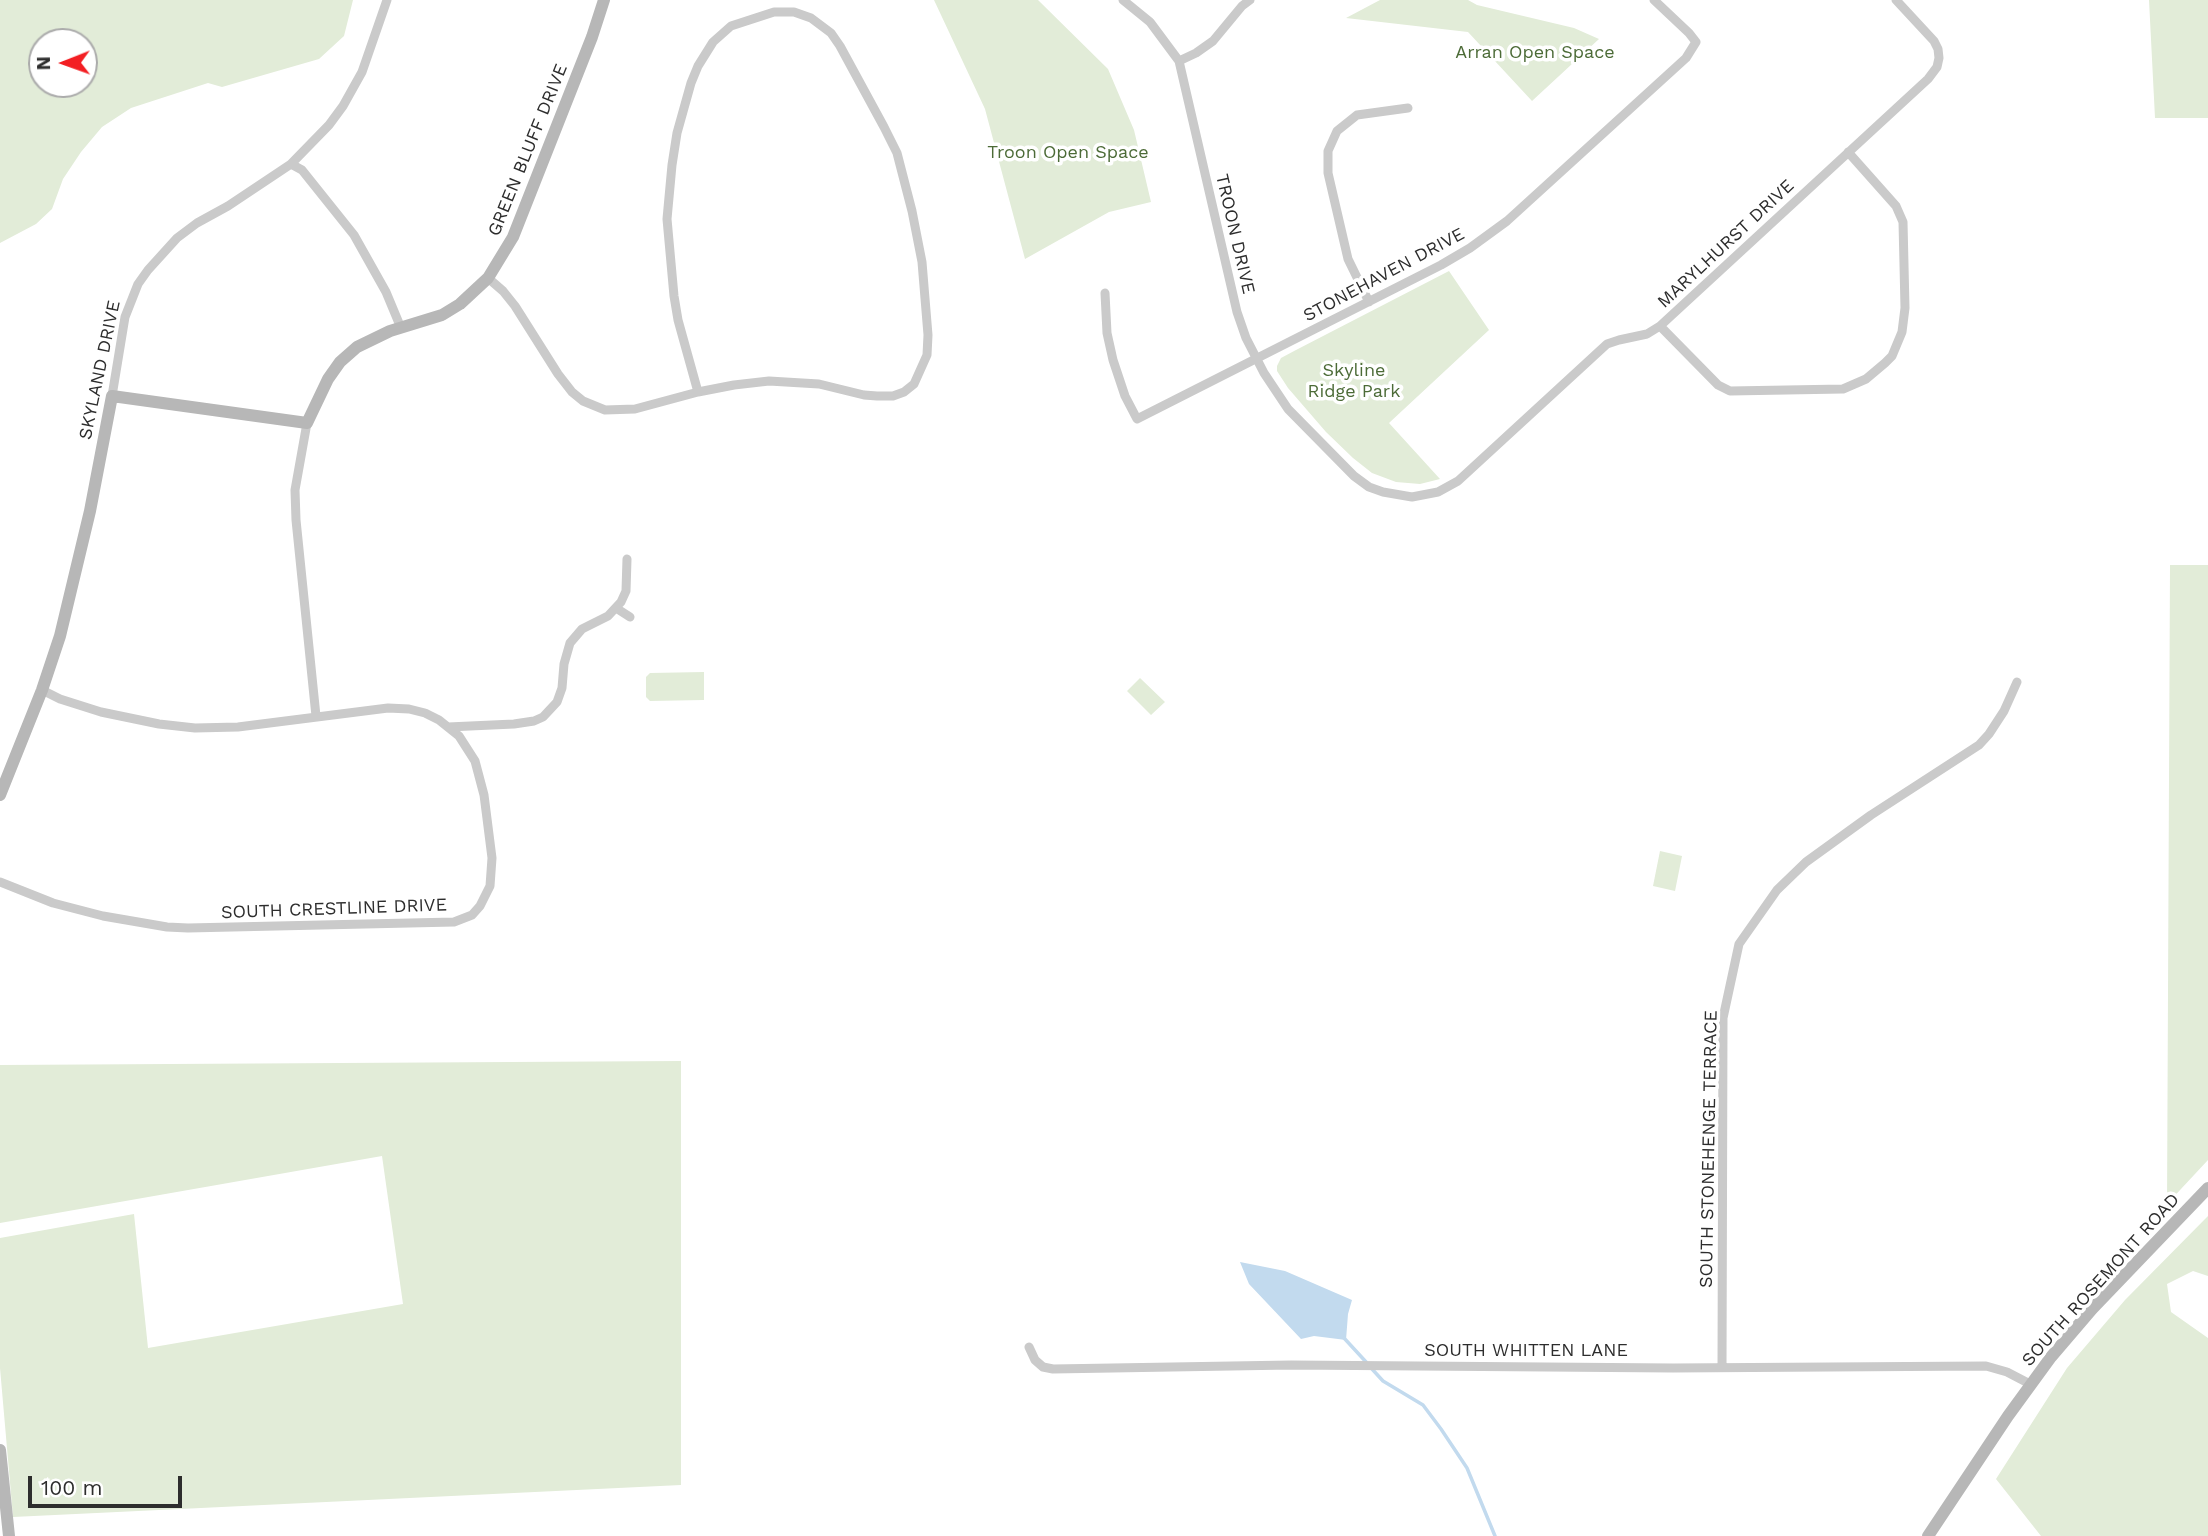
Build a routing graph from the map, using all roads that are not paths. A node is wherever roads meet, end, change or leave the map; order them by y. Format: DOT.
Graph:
graph roads {
  1 [pos="387,0"];
  2 [pos="604,0"];
  3 [pos="1123,0"];
  4 [pos="1250,0"];
  5 [pos="1654,0"];
  6 [pos="1896,0"];
  7 [pos="1179,61"];
  8 [pos="1408,108"];
  9 [pos="1848,152"];
  10 [pos="291,164"];
  11 [pos="488,278"];
  12 [pos="1105,293"];
  13 [pos="1369,302"];
  14 [pos="1660,326"];
  15 [pos="401,328"];
  16 [pos="1257,360"];
  17 [pos="698,392"];
  18 [pos="112,396"];
  19 [pos="307,423"];
  20 [pos="1342,466"];
  21 [pos="627,559"];
  22 [pos="616,608"];
  23 [pos="630,617"];
  24 [pos="2017,682"];
  25 [pos="42,690"];
  26 [pos="316,716"];
  27 [pos="448,727"];
  28 [pos="0,795"];
  29 [pos="0,882"];
  30 [pos="2208,1188"];
  31 [pos="1029,1347"];
  32 [pos="1722,1367"];
  33 [pos="2030,1384"];
  34 [pos="0,1450"];
  35 [pos="9,1536"];
  36 [pos="1928,1536"];
  1 -- 10 [label="street, SKYLAND DRIVE"];
  2 -- 11 [label="street, GREEN BLUFF DRIVE"];
  3 -- 7 [label="street, TROON DRIVE"];
  4 -- 7 [label="street"];
  5 -- 13 [label="street, STONEHAVEN DRIVE"];
  6 -- 9 [label="street, MARYLHURST DRIVE"];
  7 -- 16 [label="street, TROON DRIVE"];
  8 -- 13 [label="street"];
  9 -- 14 [label="street, MARYLHURST DRIVE"];
  9 -- 14 [label="street"];
  10 -- 15 [label="street"];
  10 -- 18 [label="street, SKYLAND DRIVE"];
  11 -- 15 [label="street, GREEN BLUFF DRIVE"];
  11 -- 17 [label="street"];
  12 -- 16 [label="street, STONEHAVEN DRIVE"];
  13 -- 16 [label="street, STONEHAVEN DRIVE"];
  14 -- 20 [label="street, MARYLHURST DRIVE"];
  15 -- 19 [label="street, GREEN BLUFF DRIVE"];
  16 -- 20 [label="street, TROON DRIVE"];
  17 -- 17 [label="street"];
  18 -- 19 [label="street"];
  18 -- 25 [label="street, SKYLAND DRIVE"];
  19 -- 26 [label="street, GREEN BLUFF DRIVE"];
  21 -- 22 [label="street"];
  22 -- 23 [label="street"];
  22 -- 27 [label="street"];
  24 -- 32 [label="street, SOUTH STONEHENGE TERRACE"];
  25 -- 26 [label="street, SOUTH CRESTLINE DRIVE"];
  25 -- 28 [label="street, SKYLAND DRIVE"];
  26 -- 27 [label="street, SOUTH CRESTLINE DRIVE"];
  27 -- 29 [label="street, SOUTH CRESTLINE DRIVE"];
  30 -- 33 [label="street, SOUTH ROSEMONT ROAD"];
  31 -- 32 [label="street, SOUTH WHITTEN LANE"];
  32 -- 33 [label="street, SOUTH WHITTEN LANE"];
  33 -- 36 [label="street, SOUTH ROSEMONT ROAD"];
  34 -- 35 [label="street"];
}
